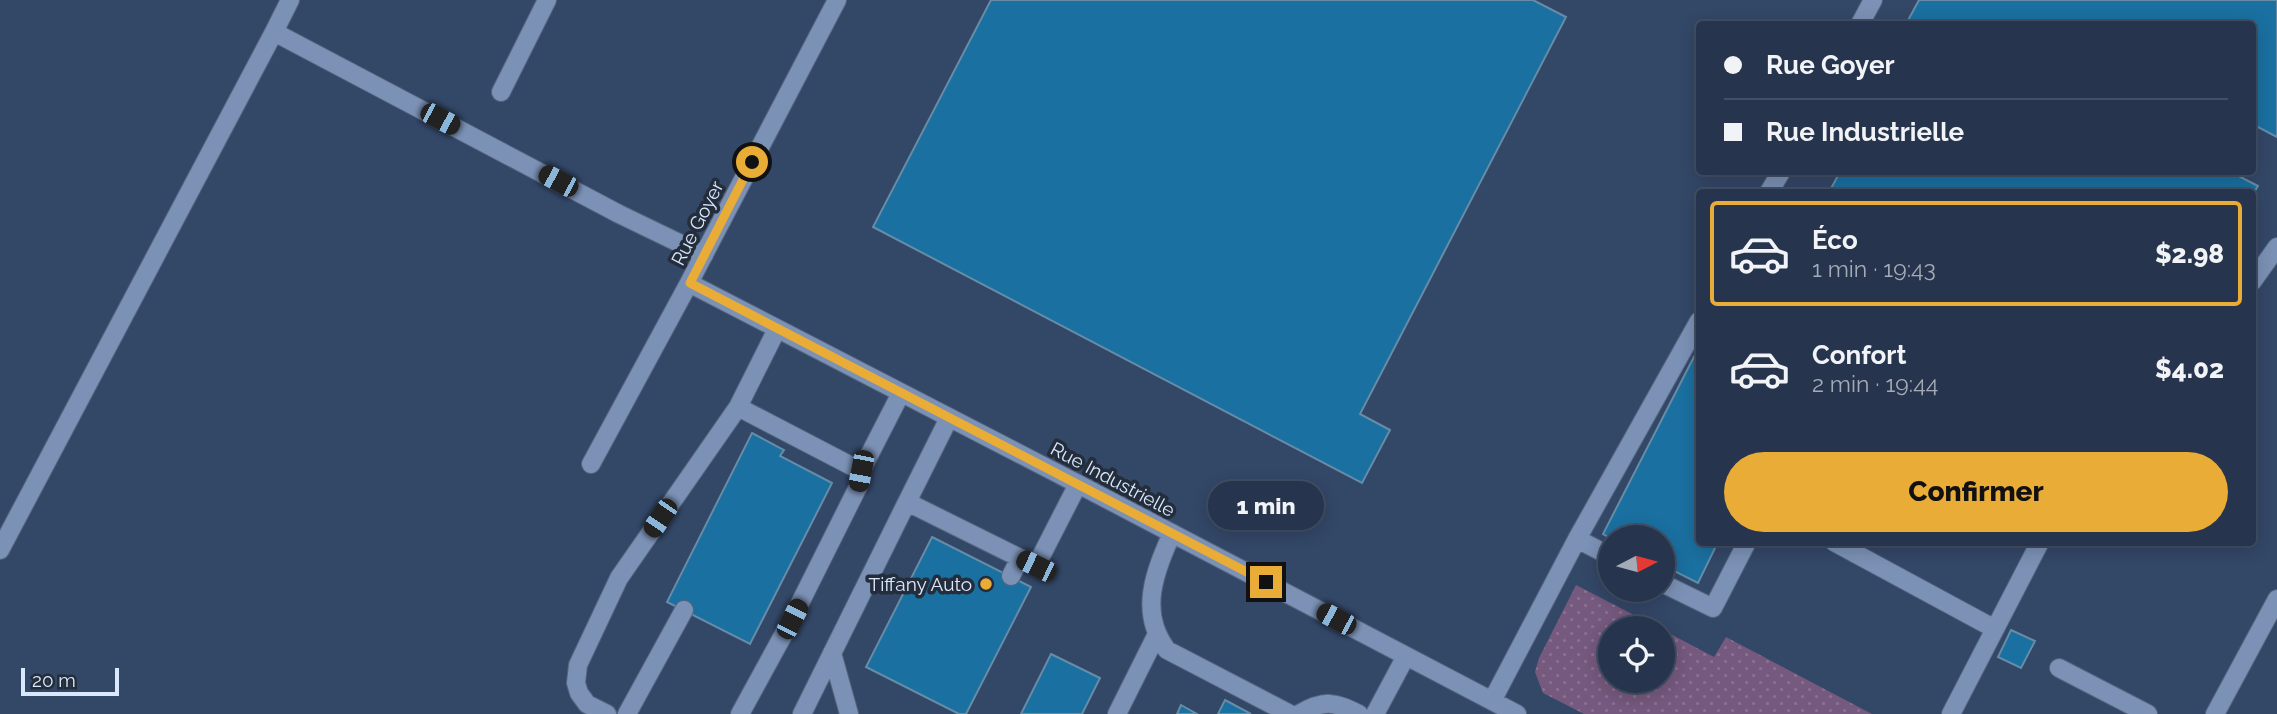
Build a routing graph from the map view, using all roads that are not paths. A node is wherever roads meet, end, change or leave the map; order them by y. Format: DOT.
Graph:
graph roads {
  1 [pos="290,0"];
  2 [pos="547,0"];
  3 [pos="837,0"];
  4 [pos="1873,0"];
  5 [pos="1862,21"];
  6 [pos="274,32"];
  7 [pos="501,92"];
  8 [pos="2277,247"];
  9 [pos="704,255"];
  10 [pos="2256,276"];
  11 [pos="690,283"];
  12 [pos="1696,326"];
  13 [pos="777,329"];
  14 [pos="901,393"];
  15 [pos="738,407"];
  16 [pos="948,418"];
  17 [pos="591,464"];
  18 [pos="861,471"];
  19 [pos="1078,484"];
  20 [pos="907,502"];
  21 [pos="1172,533"];
  22 [pos="1577,539"];
  23 [pos="1745,546"];
  24 [pos="1841,546"];
  25 [pos="2038,546"];
  26 [pos="0,550"];
  27 [pos="1598,550"];
  28 [pos="1020,558"];
  29 [pos="1010,576"];
  30 [pos="1675,589"];
  31 [pos="2277,599"];
  32 [pos="684,610"];
  33 [pos="1995,629"];
  34 [pos="1156,636"];
  35 [pos="832,653"];
  36 [pos="1406,656"];
  37 [pos="2059,668"];
  38 [pos="1492,701"];
  39 [pos="607,714"];
  40 [pos="627,714"];
  41 [pos="740,714"];
  42 [pos="802,714"];
  43 [pos="849,714"];
  44 [pos="1117,714"];
  45 [pos="1290,714"];
  46 [pos="1299,714"];
  47 [pos="1359,714"];
  48 [pos="1375,714"];
  49 [pos="1517,714"];
  50 [pos="1951,714"];
  51 [pos="2148,714"];
  52 [pos="2215,714"];
  1 -- 6 [label="street"];
  2 -- 7 [label="street"];
  3 -- 9 [label="street, Rue Goyer"];
  4 -- 5 [label="street"];
  6 -- 9 [label="street"];
  6 -- 26 [label="street"];
  8 -- 10 [label="street"];
  9 -- 11 [label="street, Rue Goyer"];
  11 -- 13 [label="street, Rue Industrielle"];
  11 -- 17 [label="street, Rue Goyer"];
  12 -- 22 [label="street"];
  13 -- 14 [label="street, Rue Industrielle"];
  13 -- 15 [label="street"];
  14 -- 16 [label="street, Rue Industrielle"];
  14 -- 18 [label="street"];
  15 -- 18 [label="street"];
  15 -- 39 [label="street"];
  16 -- 19 [label="street, Rue Industrielle"];
  16 -- 20 [label="street"];
  18 -- 41 [label="street"];
  19 -- 21 [label="street, Rue Industrielle"];
  19 -- 28 [label="street"];
  20 -- 28 [label="street"];
  20 -- 35 [label="street"];
  21 -- 34 [label="street"];
  21 -- 36 [label="street, Rue Industrielle"];
  22 -- 27 [label="street"];
  22 -- 38 [label="street"];
  23 -- 30 [label="street"];
  24 -- 33 [label="street"];
  25 -- 33 [label="street"];
  28 -- 29 [label="street"];
  31 -- 52 [label="street"];
  32 -- 40 [label="street"];
  33 -- 50 [label="street"];
  34 -- 44 [label="street"];
  34 -- 45 [label="street"];
  35 -- 42 [label="street"];
  35 -- 43 [label="street"];
  36 -- 38 [label="street, Rue Industrielle"];
  36 -- 48 [label="street"];
  37 -- 51 [label="street"];
  38 -- 49 [label="street, Rue Industrielle"];
  46 -- 47 [label="street"];
}
